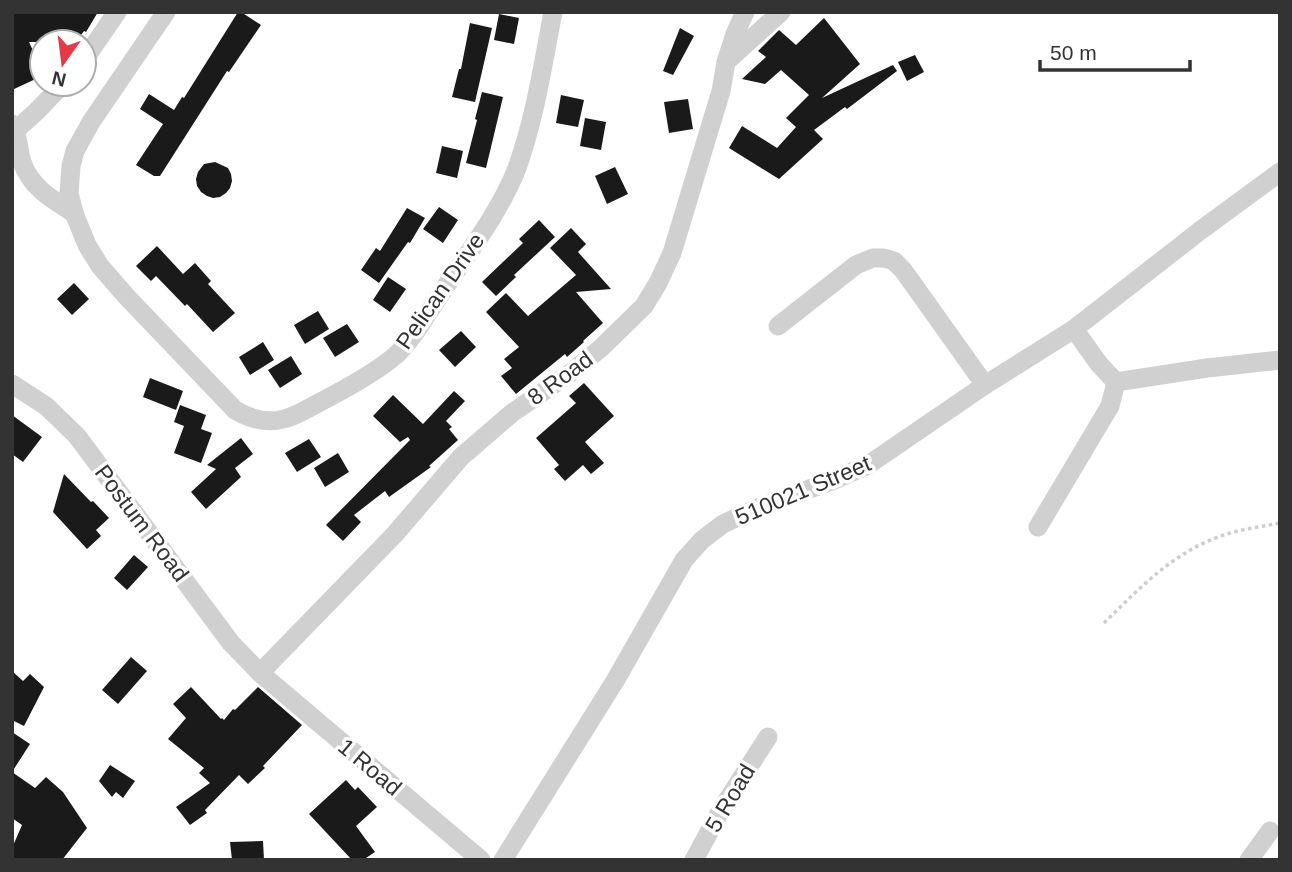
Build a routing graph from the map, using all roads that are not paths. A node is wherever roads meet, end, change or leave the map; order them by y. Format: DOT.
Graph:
graph roads {
  1 [pos="117,12"];
  2 [pos="166,12"];
  3 [pos="553,12"];
  4 [pos="745,12"];
  5 [pos="781,12"];
  6 [pos="98,40"];
  7 [pos="726,62"];
  8 [pos="50,98"];
  9 [pos="14,127"];
  10 [pos="1280,172"];
  11 [pos="74,213"];
  12 [pos="778,326"];
  13 [pos="1074,329"];
  14 [pos="1280,360"];
  15 [pos="1116,382"];
  16 [pos="12,384"];
  17 [pos="985,385"];
  18 [pos="1038,527"];
  19 [pos="260,673"];
  20 [pos="768,737"];
  21 [pos="1270,831"];
  22 [pos="481,860"];
  23 [pos="503,860"];
  24 [pos="694,860"];
  25 [pos="1250,860"];
  1 -- 6 [label="street"];
  2 -- 11 [label="street, Pelican Drive"];
  3 -- 11 [label="street, Pelican Drive"];
  4 -- 7 [label="street, 8 Road"];
  5 -- 7 [label="street"];
  7 -- 19 [label="street, 8 Road"];
  8 -- 9 [label="street"];
  9 -- 11 [label="street"];
  10 -- 13 [label="street, 510021 Street"];
  12 -- 17 [label="street"];
  13 -- 15 [label="street"];
  13 -- 17 [label="street, 510021 Street"];
  14 -- 15 [label="street"];
  15 -- 18 [label="street"];
  16 -- 19 [label="street, Postum Road"];
  17 -- 23 [label="street, 510021 Street"];
  19 -- 22 [label="street, 1 Road"];
  20 -- 24 [label="street, 5 Road"];
  21 -- 25 [label="street"];
}
